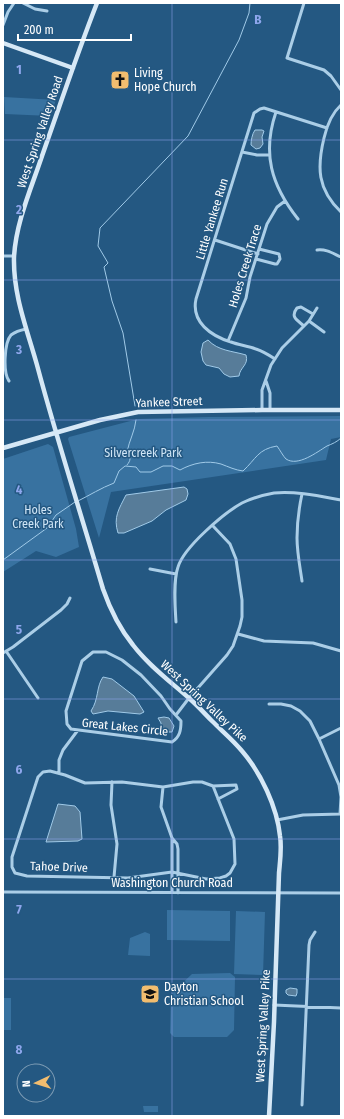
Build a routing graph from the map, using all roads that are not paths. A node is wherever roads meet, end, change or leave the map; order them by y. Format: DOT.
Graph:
graph roads {
  1 [pos="14,3"];
  2 [pos="23,3"];
  3 [pos="97,3"];
  4 [pos="304,3"];
  5 [pos="47,11"];
  6 [pos="3,25"];
  7 [pos="3,43"];
  8 [pos="73,68"];
  9 [pos="341,90"];
  10 [pos="341,105"];
  11 [pos="276,112"];
  12 [pos="326,128"];
  13 [pos="242,152"];
  14 [pos="269,155"];
  15 [pos="285,201"];
  16 [pos="341,212"];
  17 [pos="298,218"];
  18 [pos="215,240"];
  19 [pos="259,248"];
  20 [pos="317,250"];
  21 [pos="258,254"];
  22 [pos="3,256"];
  23 [pos="14,256"];
  24 [pos="341,257"];
  25 [pos="256,259"];
  26 [pos="317,308"];
  27 [pos="313,314"];
  28 [pos="309,321"];
  29 [pos="304,326"];
  30 [pos="26,329"];
  31 [pos="324,332"];
  32 [pos="228,341"];
  33 [pos="275,359"];
  34 [pos="9,381"];
  35 [pos="266,381"];
  36 [pos="262,410"];
  37 [pos="270,410"];
  38 [pos="341,410"];
  39 [pos="56,432"];
  40 [pos="3,448"];
  41 [pos="302,494"];
  42 [pos="341,500"];
  43 [pos="213,526"];
  44 [pos="150,570"];
  45 [pos="176,574"];
  46 [pos="302,581"];
  47 [pos="70,598"];
  48 [pos="176,622"];
  49 [pos="238,634"];
  50 [pos="341,651"];
  51 [pos="4,652"];
  52 [pos="38,698"];
  53 [pos="189,698"];
  54 [pos="269,704"];
  55 [pos="176,716"];
  56 [pos="341,728"];
  57 [pos="78,730"];
  58 [pos="319,739"];
  59 [pos="59,773"];
  60 [pos="112,782"];
  61 [pos="213,786"];
  62 [pos="163,787"];
  63 [pos="218,799"];
  64 [pos="341,814"];
  65 [pos="277,820"];
  66 [pos="172,838"];
  67 [pos="172,872"];
  68 [pos="178,873"];
  69 [pos="114,878"];
  70 [pos="3,892"];
  71 [pos="172,892"];
  72 [pos="178,892"];
  73 [pos="278,892"];
  74 [pos="341,893"];
  75 [pos="315,932"];
  76 [pos="274,1005"];
  77 [pos="307,1006"];
  78 [pos="341,1008"];
  79 [pos="302,1105"];
  80 [pos="269,1116"];
  1 -- 6 [label="street"];
  2 -- 5 [label="street"];
  3 -- 8 [label="street, West Spring Valley Road"];
  4 -- 9 [label="street"];
  7 -- 8 [label="street"];
  8 -- 23 [label="street, West Spring Valley Road"];
  10 -- 12 [label="street"];
  11 -- 12 [label="street, Little Yankee Run"];
  11 -- 13 [label="street, Little Yankee Run"];
  11 -- 14 [label="street"];
  12 -- 16 [label="street"];
  13 -- 14 [label="street"];
  13 -- 18 [label="street, Little Yankee Run"];
  14 -- 15 [label="street"];
  15 -- 17 [label="street"];
  15 -- 19 [label="street, Holes Creek Trace"];
  18 -- 21 [label="street"];
  18 -- 32 [label="street, Little Yankee Run"];
  19 -- 21 [label="street, Holes Creek Trace"];
  19 -- 25 [label="street"];
  20 -- 24 [label="street"];
  21 -- 25 [label="street, Holes Creek Trace"];
  22 -- 23 [label="street"];
  23 -- 30 [label="street, West Spring Valley Road"];
  25 -- 32 [label="street, Holes Creek Trace"];
  26 -- 27 [label="street"];
  27 -- 28 [label="street"];
  27 -- 29 [label="street"];
  28 -- 29 [label="street"];
  28 -- 31 [label="street"];
  29 -- 33 [label="street"];
  30 -- 34 [label="street"];
  30 -- 39 [label="street, West Spring Valley Road"];
  32 -- 33 [label="street, Little Yankee Run"];
  33 -- 35 [label="street"];
  35 -- 36 [label="street"];
  35 -- 37 [label="street"];
  36 -- 37 [label="street, Yankee Street"];
  36 -- 39 [label="street, Yankee Street"];
  37 -- 38 [label="street, Yankee Street"];
  39 -- 40 [label="street, Yankee Street"];
  39 -- 53 [label="street, West Spring Valley Pike"];
  41 -- 42 [label="street"];
  41 -- 43 [label="street"];
  41 -- 46 [label="street"];
  43 -- 45 [label="street"];
  43 -- 49 [label="street, Great Lakes Circle"];
  44 -- 45 [label="street"];
  45 -- 48 [label="street"];
  47 -- 51 [label="street"];
  49 -- 50 [label="street"];
  49 -- 53 [label="street, Great Lakes Circle"];
  51 -- 52 [label="street"];
  53 -- 55 [label="street, Great Lakes Circle"];
  53 -- 65 [label="street, West Spring Valley Pike"];
  54 -- 58 [label="street"];
  55 -- 57 [label="street, Great Lakes Circle"];
  55 -- 57 [label="street, Great Lakes Circle"];
  56 -- 58 [label="street"];
  57 -- 59 [label="street"];
  58 -- 64 [label="street"];
  59 -- 60 [label="street, Tahoe Drive"];
  59 -- 69 [label="street, Tahoe Drive"];
  60 -- 62 [label="street, Tahoe Drive"];
  60 -- 69 [label="street"];
  61 -- 62 [label="street, Tahoe Drive"];
  61 -- 63 [label="street, Tahoe Drive"];
  61 -- 63 [label="street, Tahoe Drive"];
  62 -- 66 [label="street"];
  63 -- 68 [label="street, Tahoe Drive"];
  64 -- 65 [label="street"];
  65 -- 73 [label="street, West Spring Valley Pike"];
  66 -- 67 [label="street"];
  66 -- 68 [label="street"];
  67 -- 68 [label="street, Tahoe Drive"];
  67 -- 69 [label="street, Tahoe Drive"];
  67 -- 71 [label="street"];
  68 -- 72 [label="street"];
  70 -- 71 [label="street, Washington Church Road"];
  71 -- 72 [label="street, Washington Church Road"];
  72 -- 73 [label="street, Washington Church Road"];
  73 -- 74 [label="street, Washington Church Road"];
  73 -- 76 [label="street, West Spring Valley Pike"];
  75 -- 77 [label="street"];
  76 -- 77 [label="street"];
  76 -- 80 [label="street, West Spring Valley Pike"];
  77 -- 78 [label="street"];
  77 -- 79 [label="street"];
}
